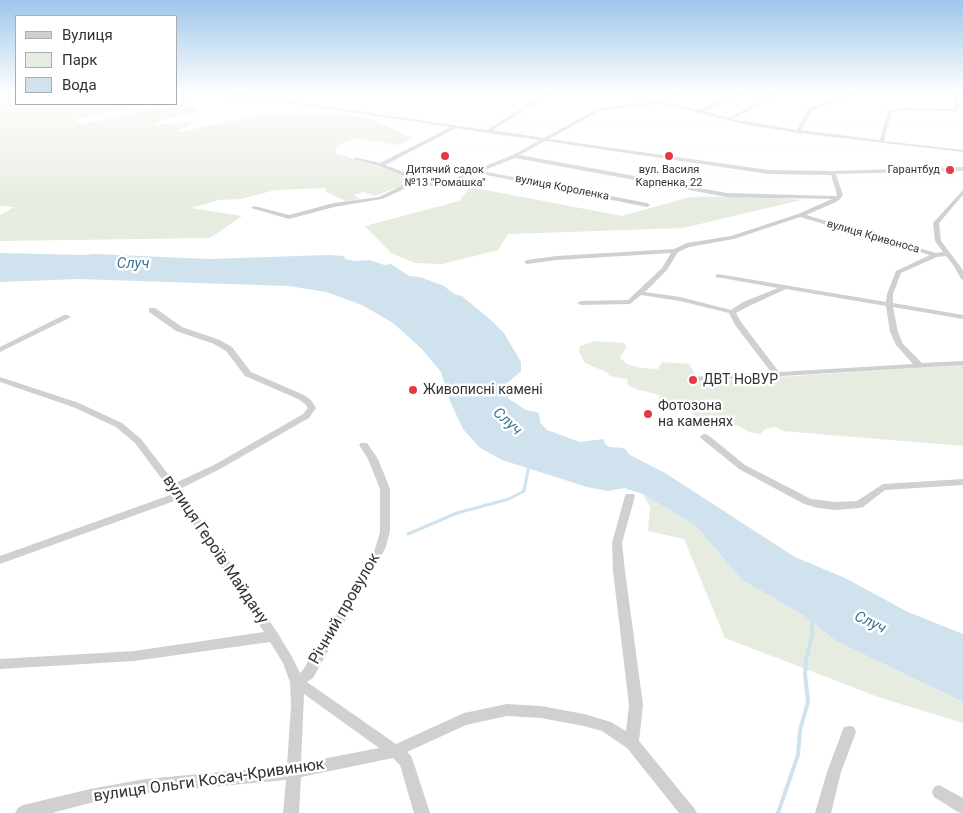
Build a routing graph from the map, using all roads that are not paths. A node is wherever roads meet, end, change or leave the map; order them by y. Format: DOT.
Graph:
graph roads {
  1 [pos="447,131"];
  2 [pos="479,131"];
  3 [pos="562,131"];
  4 [pos="792,131"];
  5 [pos="884,131"];
  6 [pos="486,132"];
  7 [pos="798,132"];
  8 [pos="546,140"];
  9 [pos="882,141"];
  10 [pos="963,151"];
  11 [pos="515,156"];
  12 [pos="356,158"];
  13 [pos="381,165"];
  14 [pos="963,169"];
  15 [pos="476,172"];
  16 [pos="833,173"];
  17 [pos="412,183"];
  18 [pos="963,192"];
  19 [pos="838,198"];
  20 [pos="647,205"];
  21 [pos="254,208"];
  22 [pos="800,215"];
  23 [pos="675,251"];
  24 [pos="936,254"];
  25 [pos="947,254"];
  26 [pos="526,262"];
  27 [pos="718,276"];
  28 [pos="963,278"];
  29 [pos="786,287"];
  30 [pos="640,292"];
  31 [pos="581,303"];
  32 [pos="889,304"];
  33 [pos="152,310"];
  34 [pos="732,312"];
  35 [pos="67,317"];
  36 [pos="963,317"];
  37 [pos="0,350"];
  38 [pos="963,363"];
  39 [pos="920,366"];
  40 [pos="778,376"];
  41 [pos="0,379"];
  42 [pos="695,379"];
  43 [pos="705,437"];
  44 [pos="364,445"];
  45 [pos="963,482"];
  46 [pos="176,492"];
  47 [pos="630,496"];
  48 [pos="0,560"];
  49 [pos="273,636"];
  50 [pos="0,664"];
  51 [pos="297,682"];
  52 [pos="849,732"];
  53 [pos="632,743"];
  54 [pos="394,751"];
  55 [pos="294,772"];
  56 [pos="939,792"];
  57 [pos="963,808"];
  58 [pos="23,813"];
  59 [pos="291,813"];
  60 [pos="422,813"];
  61 [pos="689,813"];
  62 [pos="823,813"];
  1 -- 13 [label="street"];
  2 -- 6 [label="street"];
  3 -- 8 [label="street"];
  4 -- 7 [label="street"];
  5 -- 9 [label="street"];
  6 -- 8 [label="street"];
  7 -- 9 [label="street"];
  8 -- 11 [label="street"];
  8 -- 16 [label="street"];
  9 -- 10 [label="street"];
  11 -- 15 [label="street"];
  11 -- 19 [label="street"];
  12 -- 13 [label="street"];
  13 -- 17 [label="street"];
  14 -- 16 [label="street"];
  15 -- 17 [label="street"];
  15 -- 20 [label="street, вулиця Короленка"];
  16 -- 19 [label="street"];
  17 -- 21 [label="street"];
  18 -- 25 [label="street"];
  19 -- 22 [label="street, вулиця Кривоноса"];
  22 -- 23 [label="street, вулиця Кривоноса"];
  22 -- 24 [label="street, вулиця Кривоноса"];
  23 -- 26 [label="street, вулиця Кривоноса"];
  23 -- 30 [label="street"];
  24 -- 25 [label="street, вулиця Кривоноса"];
  24 -- 32 [label="street"];
  25 -- 28 [label="street"];
  27 -- 29 [label="street"];
  29 -- 32 [label="street"];
  29 -- 34 [label="street"];
  30 -- 31 [label="street"];
  30 -- 34 [label="street"];
  32 -- 36 [label="street"];
  32 -- 39 [label="street"];
  33 -- 46 [label="street"];
  34 -- 40 [label="street"];
  35 -- 37 [label="street"];
  38 -- 39 [label="street"];
  39 -- 40 [label="street"];
  40 -- 42 [label="street"];
  41 -- 46 [label="street, вулиця Героїв Майдану"];
  43 -- 45 [label="street"];
  44 -- 51 [label="street, Річний провулок"];
  46 -- 48 [label="street"];
  46 -- 49 [label="street, вулиця Героїв Майдану"];
  47 -- 53 [label="street"];
  49 -- 50 [label="street"];
  49 -- 51 [label="street, вулиця Героїв Майдану"];
  51 -- 54 [label="street"];
  51 -- 55 [label="street, вулиця Героїв Майдану"];
  52 -- 62 [label="street"];
  53 -- 54 [label="street, вулиця Ольги Косач-Кривинюк"];
  53 -- 61 [label="street, вулиця Ольги Косач-Кривинюк"];
  54 -- 55 [label="street, вулиця Ольги Косач-Кривинюк"];
  54 -- 60 [label="street"];
  55 -- 58 [label="street, вулиця Ольги Косач-Кривинюк"];
  55 -- 59 [label="street, вулиця Героїв Майдану"];
  56 -- 57 [label="street"];
}
